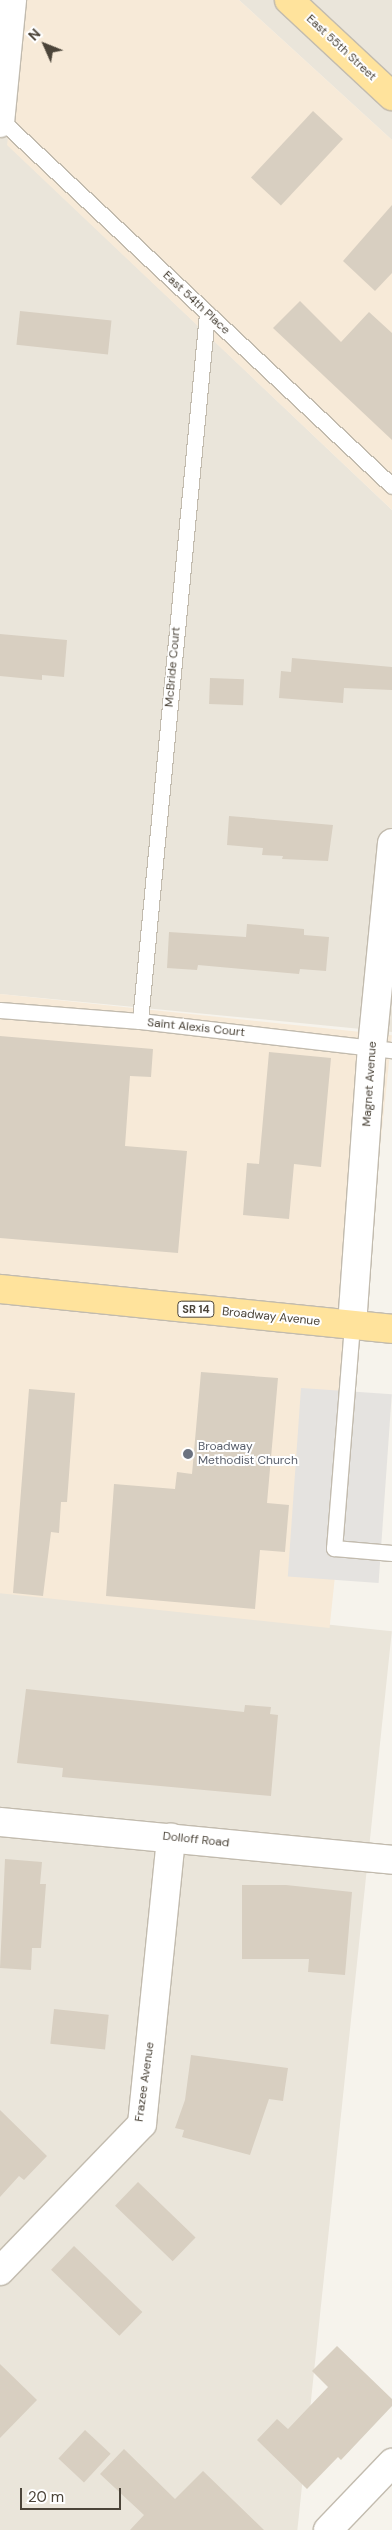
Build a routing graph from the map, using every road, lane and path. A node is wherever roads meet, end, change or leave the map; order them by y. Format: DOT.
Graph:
graph roads {
  1 [pos="12,0"];
  2 [pos="289,0"];
  3 [pos="392,96"];
  4 [pos="0,121"];
  5 [pos="207,313"];
  6 [pos="392,486"];
  7 [pos="392,842"];
  8 [pos="0,1010"];
  9 [pos="140,1021"];
  10 [pos="382,1048"];
  11 [pos="0,1289"];
  12 [pos="352,1325"];
  13 [pos="392,1328"];
  14 [pos="392,1552"];
  15 [pos="0,1822"];
  16 [pos="171,1837"];
  17 [pos="392,1860"];
  18 [pos="0,2271"];
  19 [pos="392,2463"];
  20 [pos="328,2530"];
  1 -- 4 [label="street"];
  2 -- 3 [label="main road, East 55th Street"];
  4 -- 5 [label="lane, East 54th Place"];
  5 -- 6 [label="lane, East 54th Place"];
  5 -- 9 [label="lane, McBride Court"];
  7 -- 10 [label="street, Magnet Avenue"];
  8 -- 9 [label="lane, Saint Alexis Court"];
  9 -- 10 [label="lane, Saint Alexis Court"];
  10 -- 12 [label="street, Magnet Avenue"];
  11 -- 12 [label="main road, Broadway Avenue / SR 14"];
  12 -- 13 [label="main road, Broadway Avenue / SR 14"];
  12 -- 14 [label="lane"];
  15 -- 16 [label="street, Dolloff Road"];
  16 -- 17 [label="street, Dolloff Road"];
  16 -- 18 [label="street, Frazee Avenue"];
  19 -- 20 [label="street"];
}
